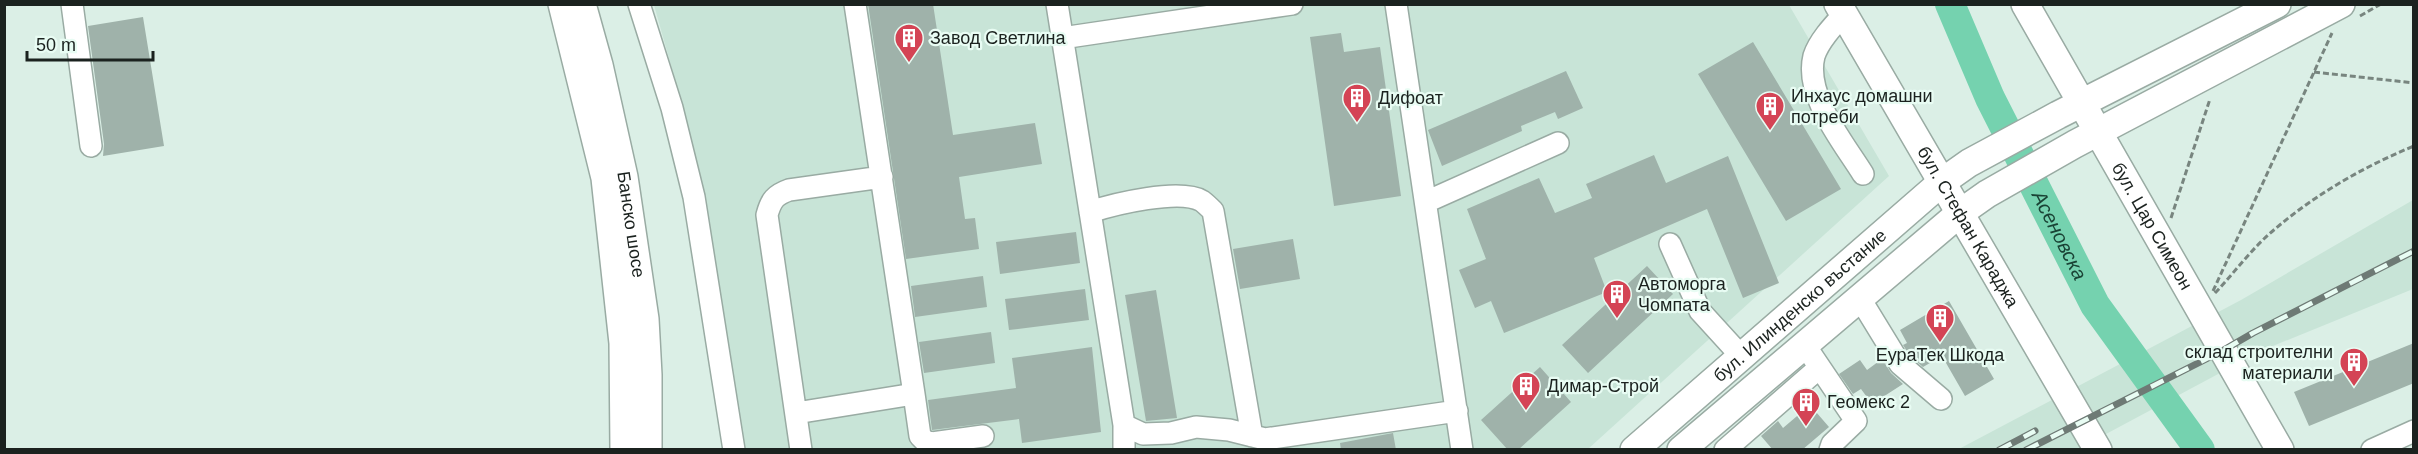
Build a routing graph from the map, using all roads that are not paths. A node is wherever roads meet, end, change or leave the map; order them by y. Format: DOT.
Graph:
graph roads {
  1 [pos="72,4"];
  2 [pos="562,4"];
  3 [pos="582,4"];
  4 [pos="639,4"];
  5 [pos="855,4"];
  6 [pos="1057,4"];
  7 [pos="1292,4"];
  8 [pos="1396,4"];
  9 [pos="2277,4"];
  10 [pos="2031,7"];
  11 [pos="1841,9"];
  12 [pos="2347,12"];
  13 [pos="1062,38"];
  14 [pos="2070,109"];
  15 [pos="2086,138"];
  16 [pos="1558,142"];
  17 [pos="91,146"];
  18 [pos="1863,174"];
  19 [pos="882,177"];
  20 [pos="1942,182"];
  21 [pos="1426,202"];
  22 [pos="1090,212"];
  23 [pos="1960,213"];
  24 [pos="1670,244"];
  25 [pos="1859,297"];
  26 [pos="1804,345"];
  27 [pos="1741,356"];
  28 [pos="1819,368"];
  29 [pos="914,394"];
  30 [pos="1941,399"];
  31 [pos="1457,411"];
  32 [pos="796,413"];
  33 [pos="1124,424"];
  34 [pos="2414,431"];
  35 [pos="983,436"];
  36 [pos="1252,436"];
  37 [pos="1230,440"];
  38 [pos="624,450"];
  39 [pos="648,450"];
  40 [pos="734,450"];
  41 [pos="801,450"];
  42 [pos="1124,450"];
  43 [pos="1462,450"];
  44 [pos="1634,450"];
  45 [pos="1681,450"];
  46 [pos="1725,450"];
  47 [pos="1830,450"];
  48 [pos="2098,450"];
  49 [pos="2280,450"];
  50 [pos="2372,450"];
  1 -- 17 [label="street"];
  2 -- 38 [label="main road, Банско шосе"];
  3 -- 39 [label="main road, Банско шосе"];
  4 -- 40 [label="street"];
  5 -- 19 [label="street"];
  6 -- 13 [label="street"];
  7 -- 13 [label="street"];
  8 -- 21 [label="street"];
  9 -- 14 [label="main road"];
  10 -- 14 [label="main road, бул. Цар Симеон"];
  11 -- 18 [label="street"];
  11 -- 20 [label="main road, бул. Стефан Караджа"];
  12 -- 15 [label="main road"];
  13 -- 22 [label="street"];
  14 -- 15 [label="main road, бул. Цар Симеон"];
  14 -- 20 [label="main road, бул. Илинденско въстание"];
  15 -- 23 [label="main road, бул. Илинденско въстание"];
  15 -- 49 [label="main road, бул. Цар Симеон"];
  16 -- 21 [label="street"];
  19 -- 29 [label="street"];
  19 -- 32 [label="street"];
  20 -- 23 [label="main road, бул. Стефан Караджа"];
  20 -- 27 [label="main road, бул. Илинденско въстание"];
  21 -- 31 [label="street"];
  22 -- 33 [label="street"];
  22 -- 36 [label="street"];
  23 -- 25 [label="main road, бул. Илинденско въстание"];
  23 -- 48 [label="main road, бул. Стефан Караджа"];
  24 -- 27 [label="street"];
  25 -- 26 [label="main road, бул. Илинденско въстание"];
  25 -- 30 [label="street"];
  26 -- 28 [label="street"];
  26 -- 45 [label="main road, бул. Илинденско въстание"];
  27 -- 44 [label="main road, бул. Илинденско въстание"];
  28 -- 46 [label="street"];
  28 -- 47 [label="street"];
  29 -- 32 [label="street"];
  29 -- 35 [label="street"];
  31 -- 36 [label="street"];
  31 -- 43 [label="street"];
  32 -- 41 [label="street"];
  33 -- 37 [label="street"];
  33 -- 42 [label="street"];
  34 -- 50 [label="street"];
  36 -- 37 [label="street"];
}
